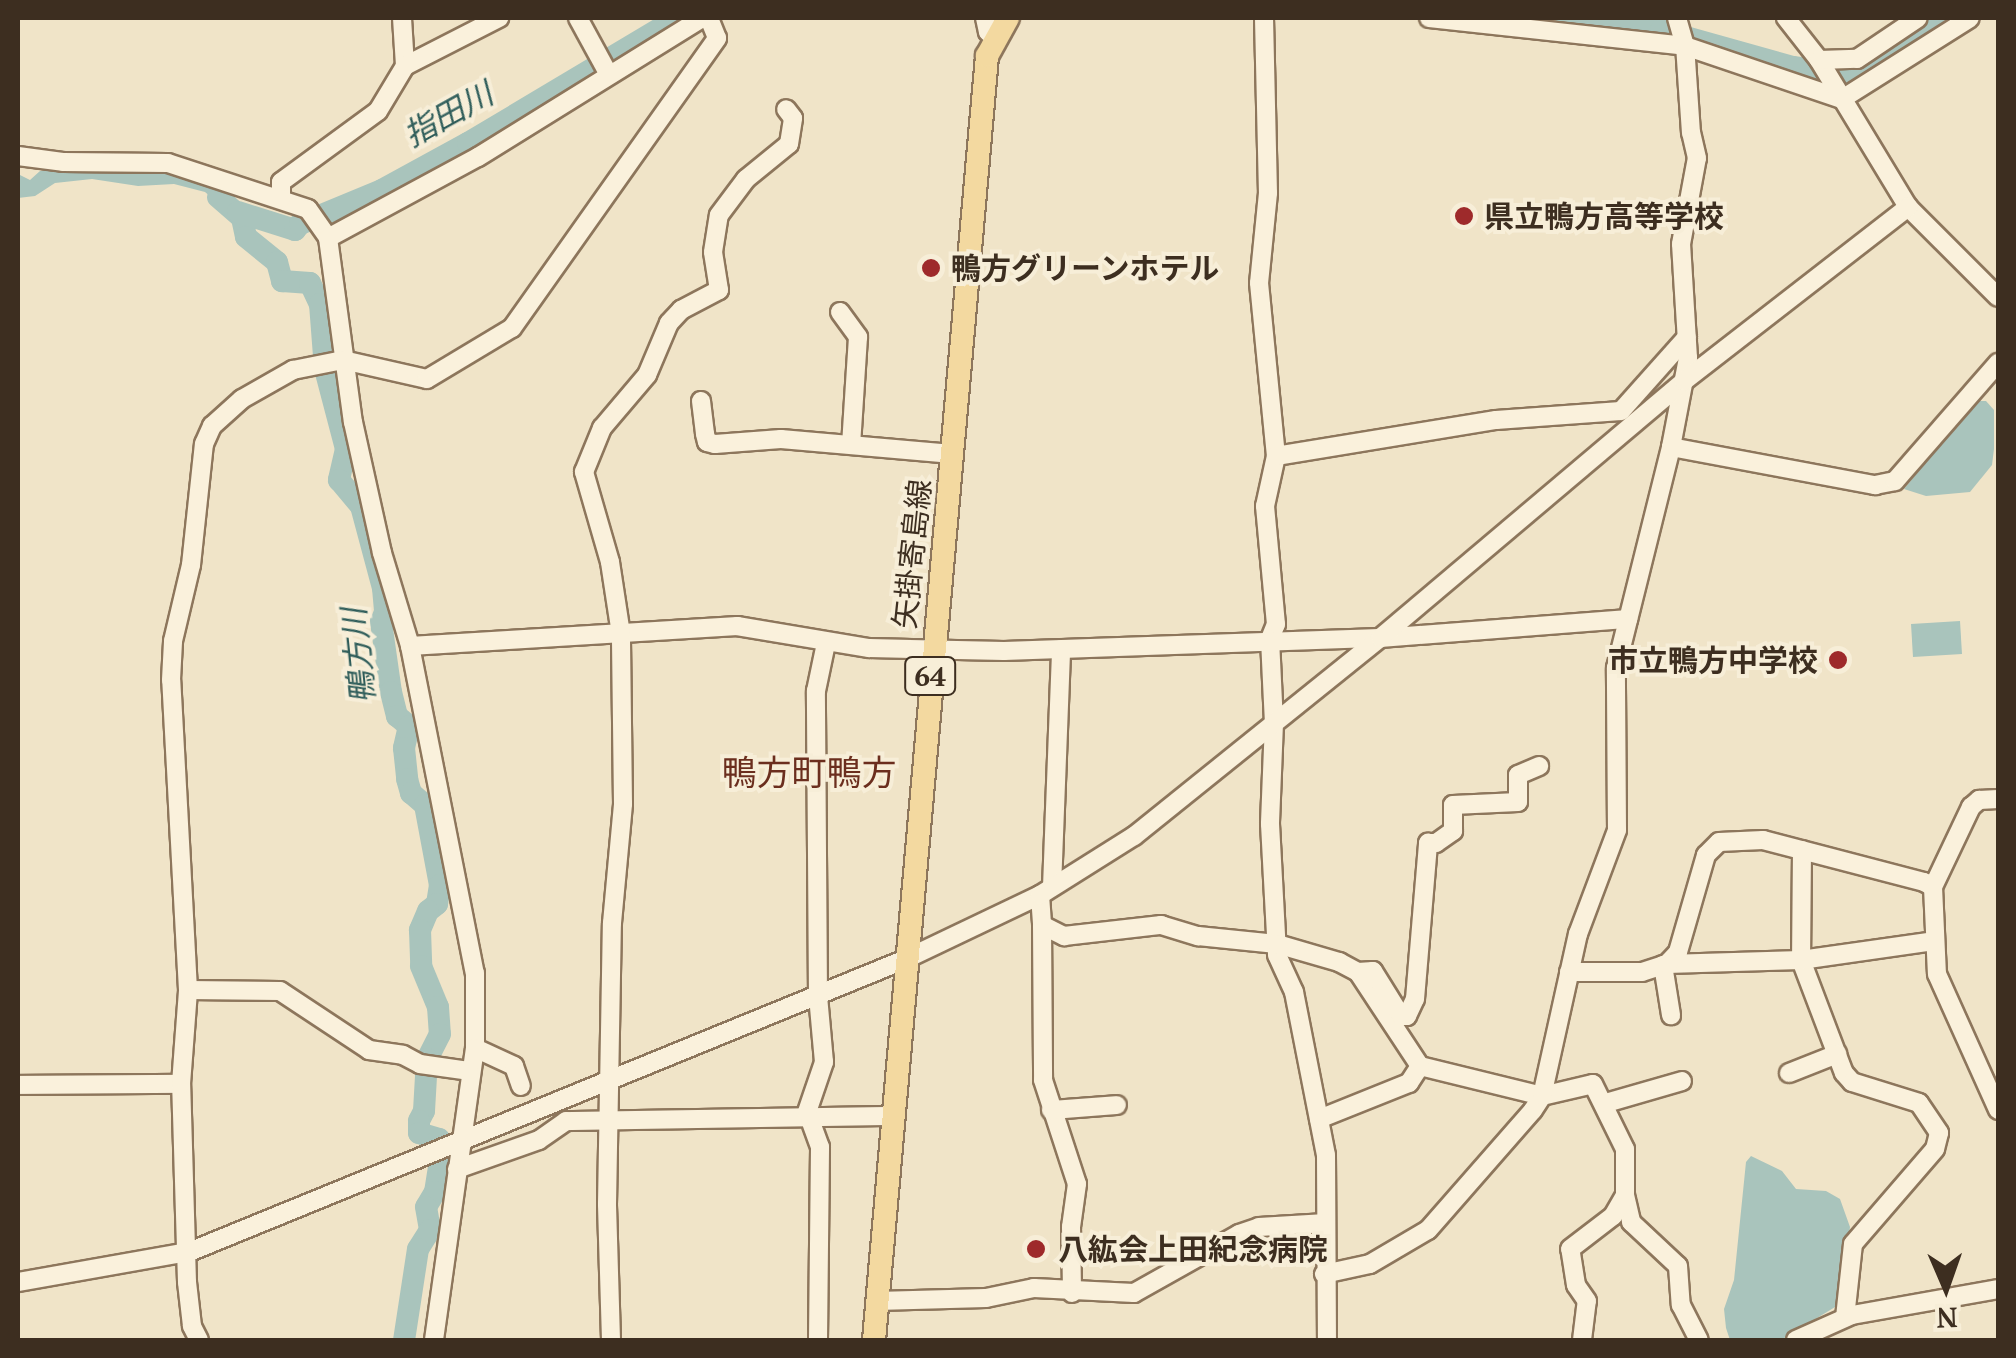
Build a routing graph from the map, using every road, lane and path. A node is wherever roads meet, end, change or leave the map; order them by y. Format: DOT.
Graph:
graph roads {
  1 [pos="402,18"];
  2 [pos="499,18"];
  3 [pos="578,18"];
  4 [pos="705,18"];
  5 [pos="1008,18"];
  6 [pos="1264,18"];
  7 [pos="1430,18"];
  8 [pos="1677,18"];
  9 [pos="1786,18"];
  10 [pos="1918,18"];
  11 [pos="1970,18"];
  12 [pos="990,28"];
  13 [pos="1685,46"];
  14 [pos="1819,60"];
  15 [pos="405,66"];
  16 [pos="608,73"];
  17 [pos="1842,99"];
  18 [pos="786,109"];
  19 [pos="18,156"];
  20 [pos="280,199"];
  21 [pos="1908,207"];
  22 [pos="325,235"];
  23 [pos="1998,296"];
  24 [pos="840,312"];
  25 [pos="1686,336"];
  26 [pos="338,361"];
  27 [pos="1998,363"];
  28 [pos="1684,381"];
  29 [pos="701,401"];
  30 [pos="852,445"];
  31 [pos="1672,447"];
  32 [pos="952,454"];
  33 [pos="1276,456"];
  34 [pos="1628,619"];
  35 [pos="621,634"];
  36 [pos="1380,638"];
  37 [pos="1270,639"];
  38 [pos="826,644"];
  39 [pos="410,646"];
  40 [pos="1061,649"];
  41 [pos="933,652"];
  42 [pos="1274,723"];
  43 [pos="1539,766"];
  44 [pos="1998,799"];
  45 [pos="1802,850"];
  46 [pos="1933,887"];
  47 [pos="1046,891"];
  48 [pos="1042,925"];
  49 [pos="1934,941"];
  50 [pos="1277,944"];
  51 [pos="906,960"];
  52 [pos="1801,960"];
  53 [pos="1665,964"];
  54 [pos="1358,972"];
  55 [pos="1568,972"];
  56 [pos="188,990"];
  57 [pos="818,996"];
  58 [pos="1671,1015"];
  59 [pos="476,1048"];
  60 [pos="1836,1054"];
  61 [pos="1420,1066"];
  62 [pos="469,1070"];
  63 [pos="1789,1073"];
  64 [pos="612,1080"];
  65 [pos="1682,1082"];
  66 [pos="181,1084"];
  67 [pos="18,1085"];
  68 [pos="521,1086"];
  69 [pos="1542,1096"];
  70 [pos="1606,1103"];
  71 [pos="1117,1106"];
  72 [pos="1051,1110"];
  73 [pos="1998,1110"];
  74 [pos="892,1116"];
  75 [pos="808,1118"];
  76 [pos="612,1120"];
  77 [pos="1318,1120"];
  78 [pos="460,1142"];
  79 [pos="457,1169"];
  80 [pos="1625,1195"];
  81 [pos="1326,1222"];
  82 [pos="189,1252"];
  83 [pos="1324,1274"];
  84 [pos="18,1282"];
  85 [pos="1998,1289"];
  86 [pos="1072,1293"];
  87 [pos="877,1301"];
  88 [pos="1845,1318"];
  89 [pos="200,1340"];
  90 [pos="434,1340"];
  91 [pos="611,1340"];
  92 [pos="818,1340"];
  93 [pos="874,1340"];
  94 [pos="1327,1340"];
  95 [pos="1582,1340"];
  96 [pos="1699,1340"];
  97 [pos="1796,1340"];
  1 -- 15 [label="street"];
  2 -- 15 [label="street"];
  3 -- 16 [label="street"];
  4 -- 16 [label="street"];
  4 -- 26 [label="street"];
  5 -- 12 [label="main road, 矢掛寄島線 / 64"];
  6 -- 33 [label="street"];
  7 -- 13 [label="street"];
  8 -- 13 [label="street"];
  9 -- 14 [label="street"];
  10 -- 14 [label="street"];
  11 -- 17 [label="street"];
  12 -- 32 [label="main road, 矢掛寄島線 / 64"];
  13 -- 17 [label="street"];
  13 -- 25 [label="street"];
  14 -- 17 [label="street"];
  15 -- 20 [label="street"];
  16 -- 22 [label="street"];
  17 -- 21 [label="street"];
  18 -- 35 [label="street"];
  19 -- 20 [label="street"];
  20 -- 22 [label="street"];
  21 -- 23 [label="street"];
  21 -- 28 [label="street"];
  22 -- 26 [label="street"];
  24 -- 30 [label="street"];
  25 -- 28 [label="street"];
  25 -- 33 [label="street"];
  26 -- 39 [label="street"];
  26 -- 56 [label="street"];
  27 -- 31 [label="street"];
  28 -- 31 [label="street"];
  28 -- 36 [label="street"];
  29 -- 30 [label="street"];
  30 -- 32 [label="street"];
  31 -- 34 [label="street"];
  32 -- 41 [label="main road, 矢掛寄島線 / 64"];
  33 -- 37 [label="street"];
  34 -- 36 [label="street"];
  34 -- 55 [label="street"];
  35 -- 38 [label="street"];
  35 -- 39 [label="street"];
  35 -- 64 [label="street"];
  36 -- 37 [label="street"];
  36 -- 42 [label="street"];
  37 -- 40 [label="street"];
  37 -- 42 [label="street"];
  38 -- 41 [label="street"];
  38 -- 57 [label="street"];
  39 -- 59 [label="street"];
  40 -- 41 [label="street"];
  40 -- 47 [label="street"];
  41 -- 51 [label="main road, 矢掛寄島線 / 64"];
  42 -- 47 [label="street"];
  42 -- 50 [label="street"];
  43 -- 54 [label="street"];
  44 -- 46 [label="street"];
  45 -- 46 [label="street"];
  45 -- 52 [label="street"];
  45 -- 53 [label="street"];
  46 -- 49 [label="street"];
  47 -- 48 [label="street"];
  47 -- 51 [label="street"];
  48 -- 50 [label="street"];
  48 -- 72 [label="street"];
  49 -- 52 [label="street"];
  49 -- 73 [label="street"];
  50 -- 54 [label="street"];
  50 -- 77 [label="street"];
  51 -- 57 [label="street"];
  51 -- 74 [label="main road, 矢掛寄島線 / 64"];
  52 -- 53 [label="street"];
  52 -- 60 [label="street"];
  53 -- 55 [label="street"];
  53 -- 58 [label="street"];
  54 -- 61 [label="street"];
  55 -- 69 [label="street"];
  56 -- 62 [label="street"];
  56 -- 66 [label="street"];
  57 -- 64 [label="street"];
  57 -- 75 [label="street"];
  59 -- 62 [label="street"];
  59 -- 68 [label="street"];
  60 -- 63 [label="street"];
  60 -- 88 [label="street"];
  61 -- 69 [label="street"];
  61 -- 77 [label="street"];
  62 -- 78 [label="street"];
  64 -- 76 [label="street"];
  64 -- 78 [label="street"];
  65 -- 70 [label="street"];
  66 -- 67 [label="street"];
  66 -- 82 [label="street"];
  69 -- 70 [label="street"];
  69 -- 83 [label="street"];
  70 -- 80 [label="street"];
  71 -- 72 [label="street"];
  72 -- 86 [label="street"];
  74 -- 75 [label="street"];
  74 -- 87 [label="main road, 矢掛寄島線 / 64"];
  75 -- 76 [label="street"];
  75 -- 92 [label="street"];
  76 -- 79 [label="street"];
  76 -- 91 [label="street"];
  77 -- 81 [label="street"];
  78 -- 79 [label="street"];
  78 -- 82 [label="street"];
  79 -- 90 [label="street"];
  80 -- 95 [label="street"];
  80 -- 96 [label="street"];
  81 -- 83 [label="street"];
  81 -- 86 [label="street"];
  82 -- 84 [label="street"];
  82 -- 89 [label="street"];
  83 -- 94 [label="street"];
  85 -- 88 [label="street"];
  86 -- 87 [label="street"];
  87 -- 93 [label="main road, 矢掛寄島線 / 64"];
  88 -- 97 [label="street"];
}
